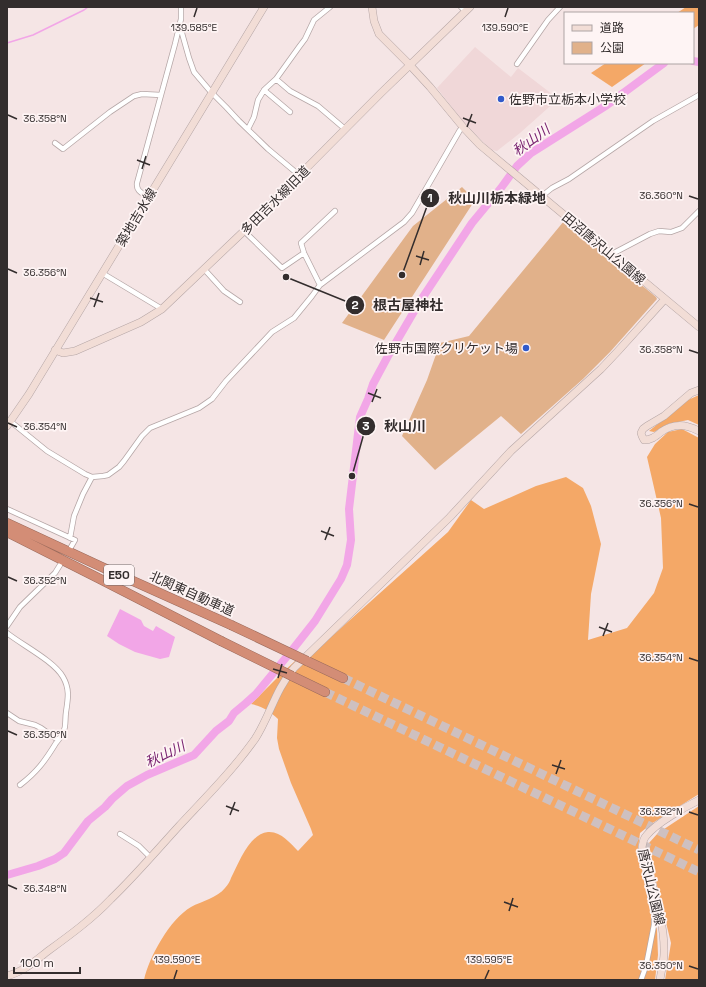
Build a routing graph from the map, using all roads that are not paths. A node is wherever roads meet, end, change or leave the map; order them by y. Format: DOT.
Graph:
graph roads {
  1 [pos="181,7"];
  2 [pos="264,7"];
  3 [pos="330,7"];
  4 [pos="372,7"];
  5 [pos="560,7"];
  6 [pos="465,8"];
  7 [pos="180,24"];
  8 [pos="517,64"];
  9 [pos="409,65"];
  10 [pos="276,79"];
  11 [pos="264,90"];
  12 [pos="212,93"];
  13 [pos="161,94"];
  14 [pos="699,95"];
  15 [pos="290,112"];
  16 [pos="463,127"];
  17 [pos="345,129"];
  18 [pos="248,130"];
  19 [pos="55,143"];
  20 [pos="299,175"];
  21 [pos="542,196"];
  22 [pos="148,197"];
  23 [pos="335,211"];
  24 [pos="699,211"];
  25 [pos="244,231"];
  26 [pos="304,253"];
  27 [pos="612,254"];
  28 [pos="204,269"];
  29 [pos="102,273"];
  30 [pos="320,285"];
  31 [pos="665,299"];
  32 [pos="240,302"];
  33 [pos="162,309"];
  34 [pos="699,326"];
  35 [pos="55,350"];
  36 [pos="699,390"];
  37 [pos="8,424"];
  38 [pos="699,431"];
  39 [pos="92,477"];
  40 [pos="7,509"];
  41 [pos="7,523"];
  42 [pos="7,532"];
  43 [pos="70,538"];
  44 [pos="71,547"];
  45 [pos="60,565"];
  46 [pos="7,626"];
  47 [pos="7,633"];
  48 [pos="343,678"];
  49 [pos="325,692"];
  50 [pos="7,713"];
  51 [pos="58,740"];
  52 [pos="20,785"];
  53 [pos="699,800"];
  54 [pos="120,834"];
  55 [pos="151,858"];
  56 [pos="651,884"];
  57 [pos="7,976"];
  58 [pos="641,980"];
  59 [pos="660,980"];
  1 -- 7 [label="street"];
  2 -- 12 [label="street, 築地吉水線"];
  3 -- 10 [label="street"];
  4 -- 9 [label="street, 田沼唐沢山公園線"];
  5 -- 8 [label="street"];
  6 -- 9 [label="street, 多田吉水線旧道"];
  7 -- 12 [label="street"];
  7 -- 13 [label="street"];
  9 -- 16 [label="street, 田沼唐沢山公園線"];
  9 -- 17 [label="street, 多田吉水線旧道"];
  10 -- 11 [label="street"];
  10 -- 17 [label="street"];
  11 -- 15 [label="street"];
  11 -- 18 [label="street"];
  12 -- 18 [label="street"];
  12 -- 22 [label="street, 築地吉水線"];
  13 -- 19 [label="street"];
  13 -- 22 [label="street"];
  14 -- 21 [label="street"];
  16 -- 21 [label="street, 田沼唐沢山公園線"];
  16 -- 30 [label="street"];
  17 -- 20 [label="street, 多田吉水線旧道"];
  18 -- 20 [label="street"];
  20 -- 25 [label="street, 多田吉水線旧道"];
  21 -- 27 [label="street, 田沼唐沢山公園線"];
  22 -- 29 [label="street, 築地吉水線"];
  23 -- 26 [label="street"];
  24 -- 27 [label="street"];
  25 -- 26 [label="street"];
  25 -- 28 [label="street, 多田吉水線旧道"];
  26 -- 30 [label="street"];
  27 -- 31 [label="street, 田沼唐沢山公園線"];
  28 -- 32 [label="street"];
  28 -- 33 [label="street, 多田吉水線旧道"];
  29 -- 33 [label="street"];
  29 -- 35 [label="street, 築地吉水線"];
  30 -- 39 [label="street"];
  31 -- 34 [label="street, 田沼唐沢山公園線"];
  31 -- 55 [label="street"];
  33 -- 35 [label="street, 多田吉水線旧道"];
  35 -- 37 [label="street, 築地吉水線"];
  36 -- 38 [label="street"];
  37 -- 39 [label="street"];
  39 -- 43 [label="street"];
  40 -- 43 [label="street"];
  41 -- 48 [label="highway, 北関東自動車道 / E50, bridge"];
  42 -- 49 [label="highway, 北関東自動車道 / E50, bridge"];
  43 -- 44 [label="street"];
  45 -- 46 [label="street"];
  47 -- 51 [label="street"];
  50 -- 51 [label="street"];
  51 -- 52 [label="street"];
  53 -- 56 [label="street, 唐沢山公園線"];
  54 -- 55 [label="street"];
  55 -- 57 [label="street"];
  56 -- 58 [label="street"];
  56 -- 59 [label="street, 唐沢山公園線"];
}
